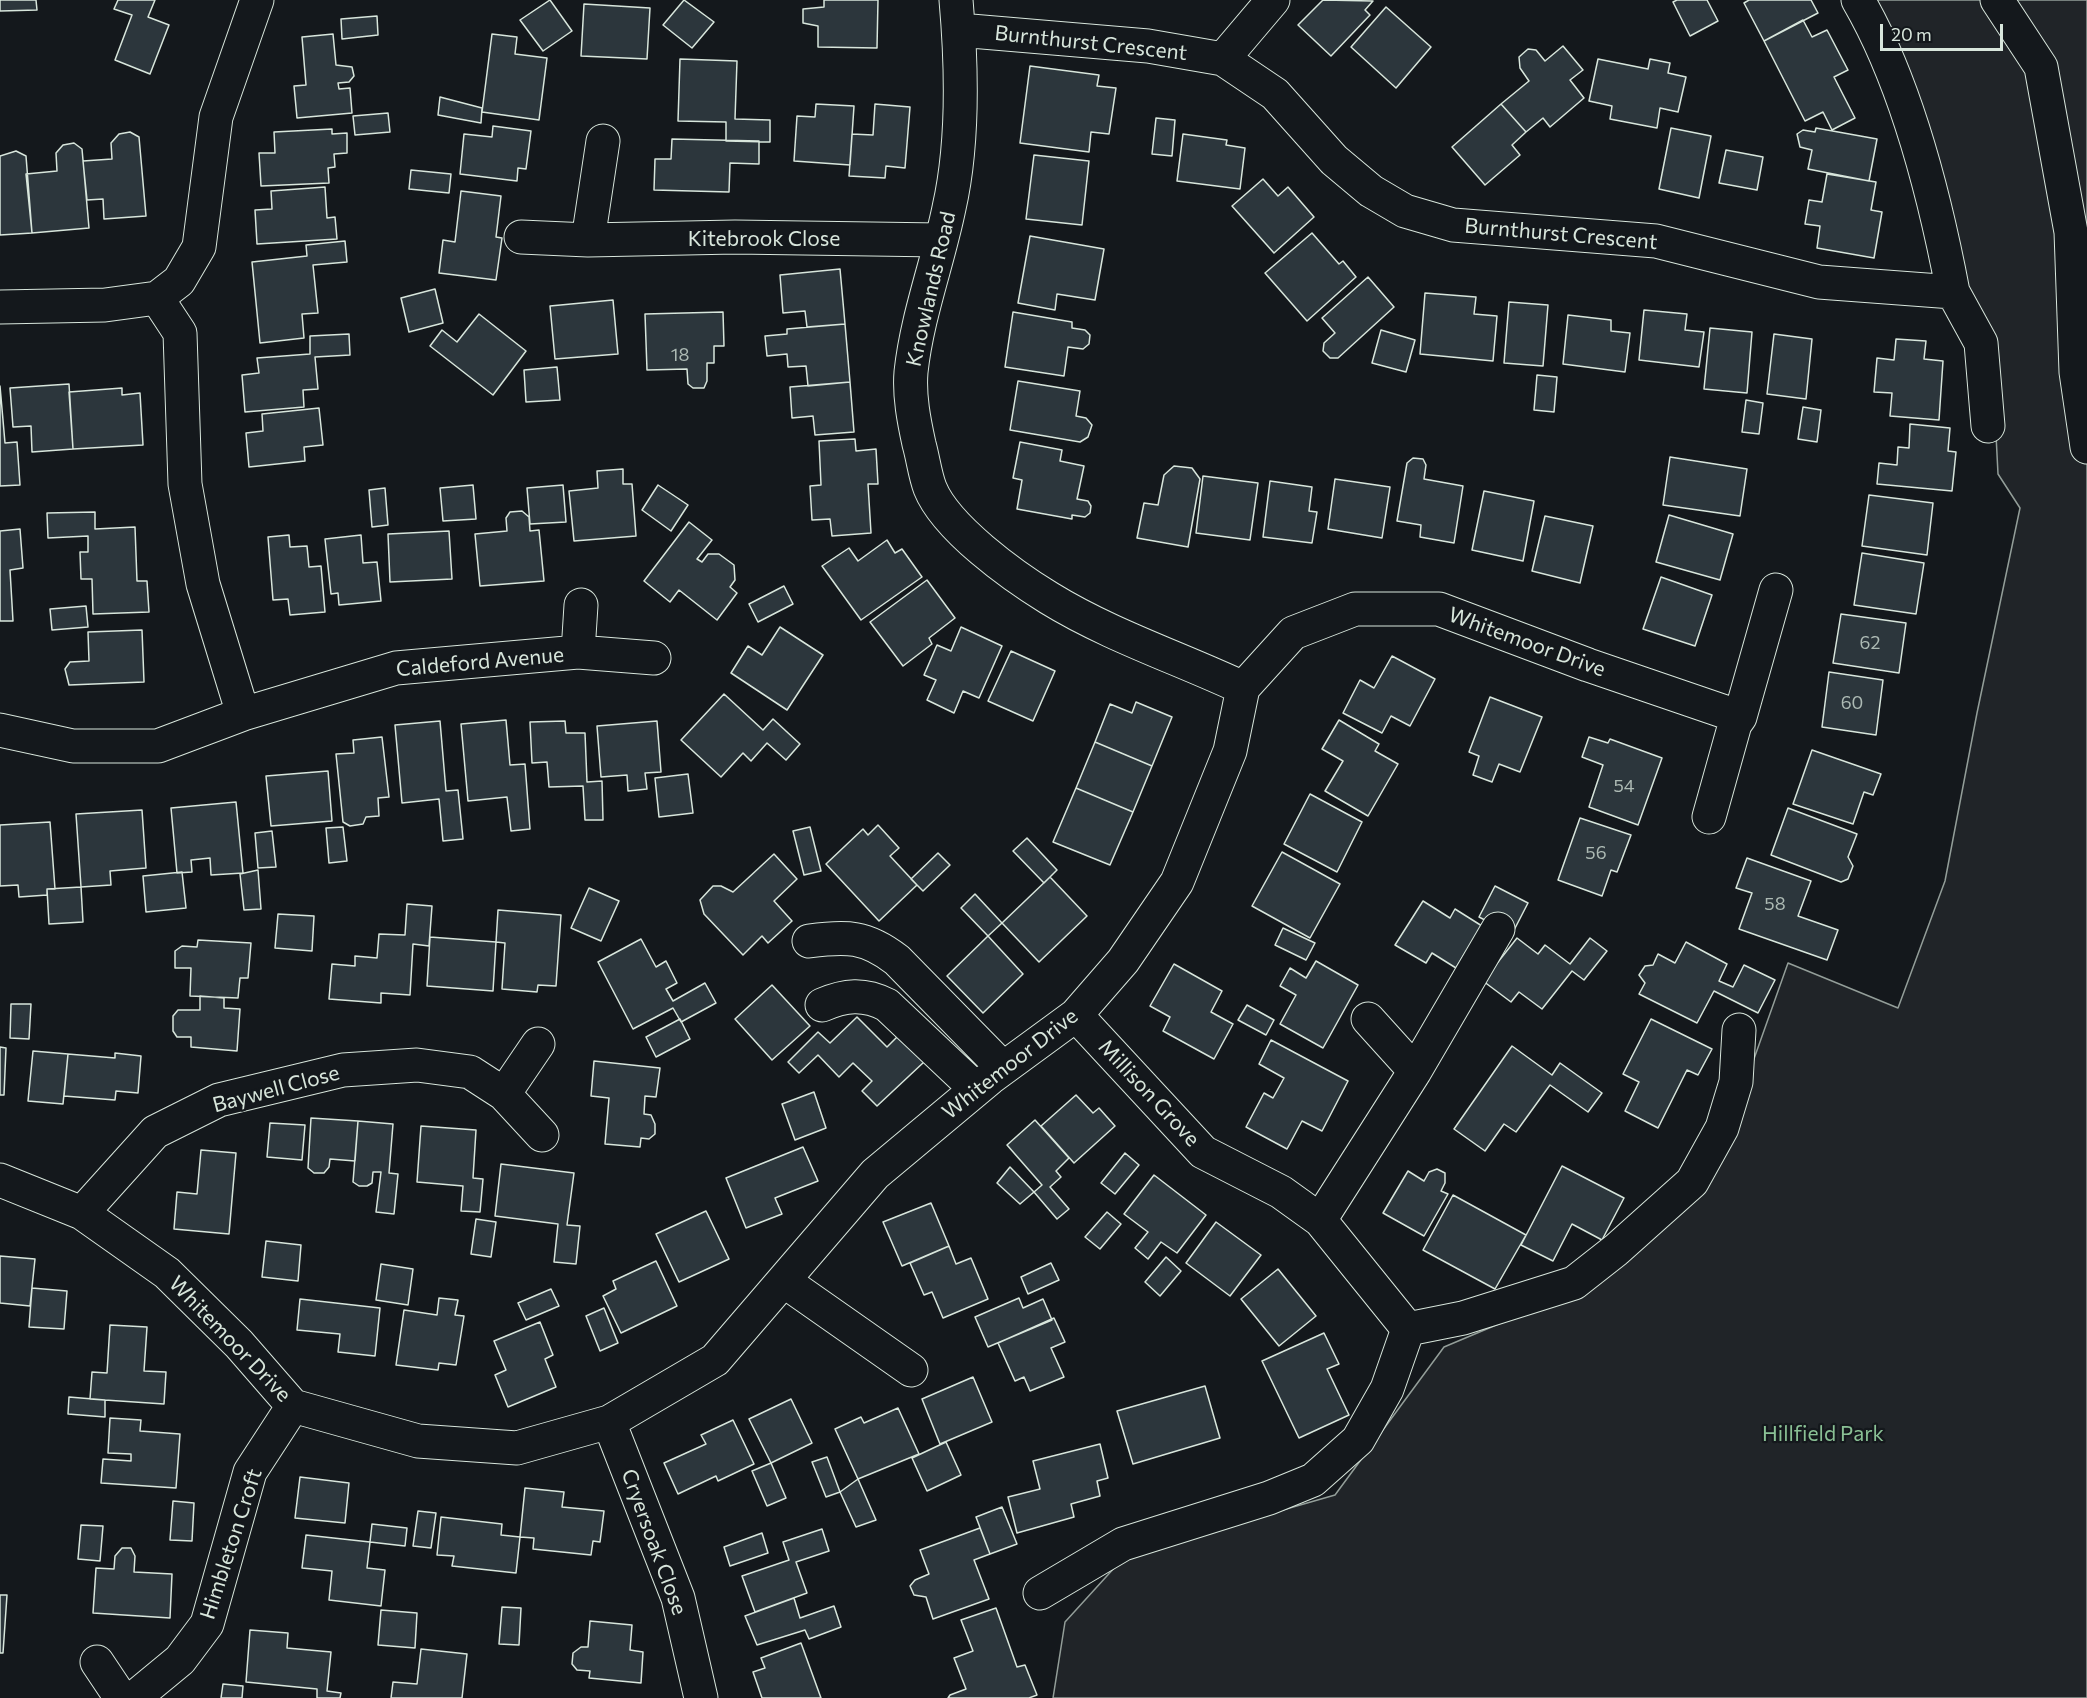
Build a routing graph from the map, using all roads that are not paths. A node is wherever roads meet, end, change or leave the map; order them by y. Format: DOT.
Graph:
graph roads {
  1 [pos="257,0"];
  2 [pos="1273,0"];
  3 [pos="1858,0"];
  4 [pos="1997,0"];
  5 [pos="958,15"];
  6 [pos="1223,59"];
  7 [pos="603,141"];
  8 [pos="521,237"];
  9 [pos="588,240"];
  10 [pos="940,240"];
  11 [pos="1953,292"];
  12 [pos="157,298"];
  13 [pos="0,307"];
  14 [pos="1988,426"];
  15 [pos="2087,447"];
  16 [pos="1776,590"];
  17 [pos="581,606"];
  18 [pos="578,652"];
  19 [pos="654,658"];
  20 [pos="1243,688"];
  21 [pos="243,714"];
  22 [pos="1740,717"];
  23 [pos="0,730"];
  24 [pos="1709,817"];
  25 [pos="1498,929"];
  26 [pos="808,941"];
  27 [pos="822,1005"];
  28 [pos="1076,1015"];
  29 [pos="1368,1019"];
  30 [pos="1739,1030"];
  31 [pos="538,1044"];
  32 [pos="1003,1068"];
  33 [pos="1415,1071"];
  34 [pos="976,1089"];
  35 [pos="504,1094"];
  36 [pos="542,1135"];
  37 [pos="0,1180"];
  38 [pos="82,1213"];
  39 [pos="1320,1220"];
  40 [pos="784,1281"];
  41 [pos="1408,1329"];
  42 [pos="911,1370"];
  43 [pos="292,1406"];
  44 [pos="609,1422"];
  45 [pos="1040,1593"];
  46 [pos="97,1662"];
  47 [pos="121,1698"];
  48 [pos="134,1698"];
  49 [pos="700,1698"];
  1 -- 12 [label="street"];
  2 -- 6 [label="street"];
  3 -- 11 [label="street"];
  4 -- 15 [label="street"];
  5 -- 6 [label="street, Burnthurst Crescent"];
  5 -- 10 [label="street, Knowlands Road"];
  6 -- 11 [label="street, Burnthurst Crescent"];
  7 -- 9 [label="street"];
  8 -- 9 [label="street, Kitebrook Close"];
  9 -- 10 [label="street, Kitebrook Close"];
  10 -- 20 [label="street, Knowlands Road"];
  11 -- 14 [label="street"];
  12 -- 13 [label="street"];
  12 -- 21 [label="street"];
  16 -- 22 [label="street"];
  17 -- 18 [label="street, Caldeford Avenue"];
  18 -- 19 [label="street, Caldeford Avenue"];
  18 -- 21 [label="street, Caldeford Avenue"];
  20 -- 22 [label="street, Whitemoor Drive"];
  20 -- 28 [label="street, Whitemoor Drive"];
  21 -- 23 [label="street, Caldeford Avenue"];
  22 -- 24 [label="street"];
  25 -- 33 [label="street"];
  26 -- 32 [label="street"];
  27 -- 34 [label="street"];
  28 -- 32 [label="street, Whitemoor Drive"];
  28 -- 39 [label="street, Millison Grove"];
  29 -- 33 [label="street"];
  30 -- 41 [label="street"];
  31 -- 35 [label="street"];
  32 -- 34 [label="street, Whitemoor Drive"];
  33 -- 39 [label="street"];
  34 -- 40 [label="street, Whitemoor Drive"];
  35 -- 36 [label="street, Baywell Close"];
  35 -- 38 [label="street, Baywell Close"];
  37 -- 38 [label="street, Whitemoor Drive"];
  38 -- 43 [label="street, Whitemoor Drive"];
  39 -- 41 [label="street, Millison Grove"];
  40 -- 42 [label="street"];
  40 -- 44 [label="street, Whitemoor Drive"];
  41 -- 45 [label="street"];
  43 -- 44 [label="street, Whitemoor Drive"];
  43 -- 48 [label="street, Himbleton Croft"];
  44 -- 49 [label="street, Cryersoak Close"];
  46 -- 47 [label="street"];
}
